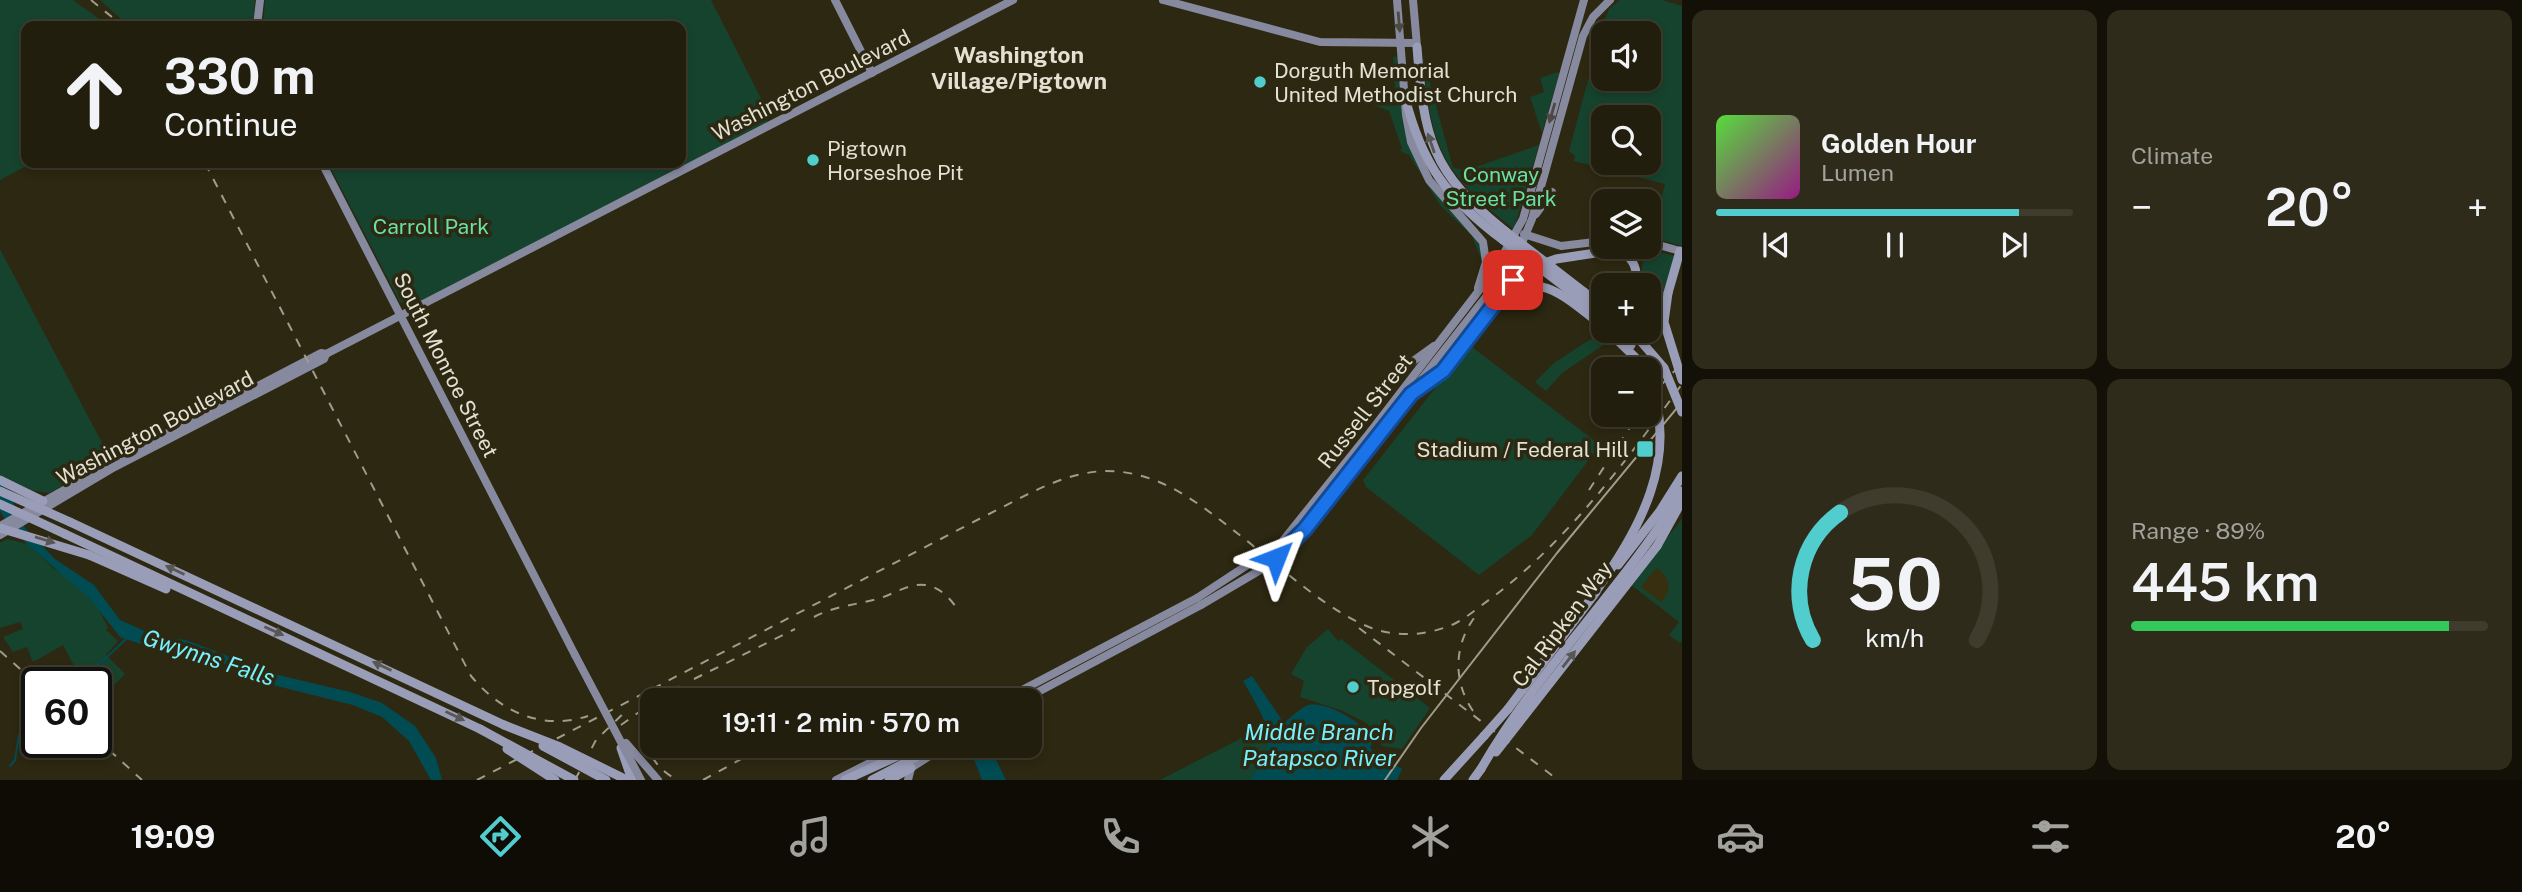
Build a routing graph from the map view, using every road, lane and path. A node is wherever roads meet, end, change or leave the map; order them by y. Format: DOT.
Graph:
graph roads {
  1 [pos="260,0"];
  2 [pos="835,0"];
  3 [pos="1013,0"];
  4 [pos="1163,0"];
  5 [pos="1397,0"];
  6 [pos="1413,0"];
  7 [pos="1584,0"];
  8 [pos="1609,0"];
  9 [pos="258,21"];
  10 [pos="1401,44"];
  11 [pos="1416,45"];
  12 [pos="872,72"];
  13 [pos="1405,97"];
  14 [pos="325,168"];
  15 [pos="1552,192"];
  16 [pos="1532,219"];
  17 [pos="1522,233"];
  18 [pos="1504,236"];
  19 [pos="1591,242"];
  20 [pos="1661,246"];
  21 [pos="1680,251"];
  22 [pos="1636,273"];
  23 [pos="1584,292"];
  24 [pos="1477,294"];
  25 [pos="1591,295"];
  26 [pos="1591,298"];
  27 [pos="1591,306"];
  28 [pos="402,316"];
  29 [pos="1591,318"];
  30 [pos="1481,323"];
  31 [pos="1469,338"];
  32 [pos="1440,342"];
  33 [pos="1620,343"];
  34 [pos="1642,343"];
  35 [pos="1634,357"];
  36 [pos="1409,364"];
  37 [pos="1682,380"];
  38 [pos="1411,394"];
  39 [pos="1661,404"];
  40 [pos="1682,412"];
  41 [pos="1374,434"];
  42 [pos="1682,475"];
  43 [pos="0,480"];
  44 [pos="0,491"];
  45 [pos="1682,491"];
  46 [pos="1682,501"];
  47 [pos="0,504"];
  48 [pos="45,504"];
  49 [pos="1674,516"];
  50 [pos="2,529"];
  51 [pos="1592,597"];
  52 [pos="1199,602"];
  53 [pos="211,603"];
  54 [pos="577,654"];
  55 [pos="1027,688"];
  56 [pos="1042,689"];
  57 [pos="504,725"];
  58 [pos="481,729"];
  59 [pos="1483,736"];
  60 [pos="617,737"];
  61 [pos="626,743"];
  62 [pos="886,758"];
  63 [pos="889,758"];
  64 [pos="892,758"];
  65 [pos="914,758"];
  66 [pos="926,758"];
  67 [pos="911,768"];
  68 [pos="1481,769"];
  69 [pos="641,776"];
  70 [pos="555,780"];
  71 [pos="573,780"];
  72 [pos="606,780"];
  73 [pos="629,780"];
  74 [pos="659,780"];
  75 [pos="836,780"];
  76 [pos="845,780"];
  77 [pos="855,780"];
  78 [pos="872,780"];
  79 [pos="889,780"];
  80 [pos="908,780"];
  81 [pos="1444,780"];
  82 [pos="1450,780"];
  83 [pos="1473,780"];
  1 -- 9 [label="main road"];
  2 -- 12 [label="main road"];
  3 -- 12 [label="main road, Washington Boulevard"];
  4 -- 10 [label="main road"];
  5 -- 10 [label="main road, one-way"];
  6 -- 11 [label="main road"];
  7 -- 17 [label="main road, Russell Street, one-way"];
  8 -- 16 [label="main road, Russell Street"];
  10 -- 11 [label="main road"];
  10 -- 13 [label="main road"];
  18 -- 11 [label="highway, one-way"];
  12 -- 28 [label="main road, Washington Boulevard"];
  13 -- 18 [label="highway"];
  13 -- 24 [label="main road"];
  14 -- 28 [label="main road, South Monroe Street"];
  15 -- 16 [label="main road"];
  16 -- 17 [label="main road, Russell Street"];
  17 -- 19 [label="main road"];
  17 -- 24 [label="main road, Russell Street"];
  17 -- 38 [label="main road, Russell Street"];
  18 -- 23 [label="highway, bridge"];
  18 -- 27 [label="highway, bridge"];
  20 -- 21 [label="main road"];
  21 -- 37 [label="highway, bridge"];
  22 -- 30 [label="highway"];
  23 -- 25 [label="highway"];
  23 -- 26 [label="highway"];
  24 -- 32 [label="main road, Russell Street"];
  28 -- 48 [label="main road, Washington Boulevard"];
  28 -- 54 [label="main road, South Monroe Street"];
  29 -- 30 [label="highway"];
  30 -- 31 [label="highway"];
  31 -- 38 [label="main road"];
  32 -- 36 [label="main road"];
  32 -- 41 [label="main road, Russell Street"];
  33 -- 35 [label="highway"];
  34 -- 40 [label="highway, bridge"];
  38 -- 41 [label="main road, Russell Street"];
  39 -- 51 [label="highway, bridge"];
  41 -- 52 [label="main road, Russell Street, bridge"];
  42 -- 51 [label="highway, Cal Ripken Way, bridge"];
  43 -- 48 [label="highway"];
  57 -- 44 [label="highway, one-way, bridge"];
  45 -- 49 [label="highway, bridge"];
  45 -- 68 [label="highway, Cal Ripken Way, bridge"];
  46 -- 49 [label="highway"];
  47 -- 53 [label="highway, bridge"];
  48 -- 50 [label="main road, Washington Boulevard"];
  68 -- 49 [label="highway, one-way, bridge"];
  50 -- 53 [label="highway, one-way, bridge"];
  51 -- 59 [label="highway, Cal Ripken Way, bridge"];
  52 -- 55 [label="main road, Russell Street"];
  52 -- 56 [label="main road"];
  53 -- 58 [label="highway, one-way"];
  54 -- 60 [label="main road, South Monroe Street, bridge"];
  54 -- 61 [label="main road, South Monroe Street, bridge"];
  57 -- 72 [label="highway, bridge"];
  57 -- 73 [label="highway, bridge"];
  58 -- 70 [label="highway, bridge"];
  58 -- 71 [label="highway, bridge"];
  59 -- 81 [label="highway"];
  59 -- 82 [label="highway"];
  60 -- 69 [label="main road, South Monroe Street, bridge"];
  60 -- 73 [label="highway, bridge"];
  61 -- 69 [label="main road, South Monroe Street, bridge"];
  61 -- 74 [label="main road"];
  62 -- 75 [label="main road"];
  63 -- 76 [label="highway"];
  64 -- 77 [label="highway"];
  65 -- 78 [label="highway"];
  66 -- 67 [label="main road"];
  67 -- 79 [label="highway"];
  67 -- 80 [label="main road"];
  68 -- 83 [label="highway, Cal Ripken Way"];
}
